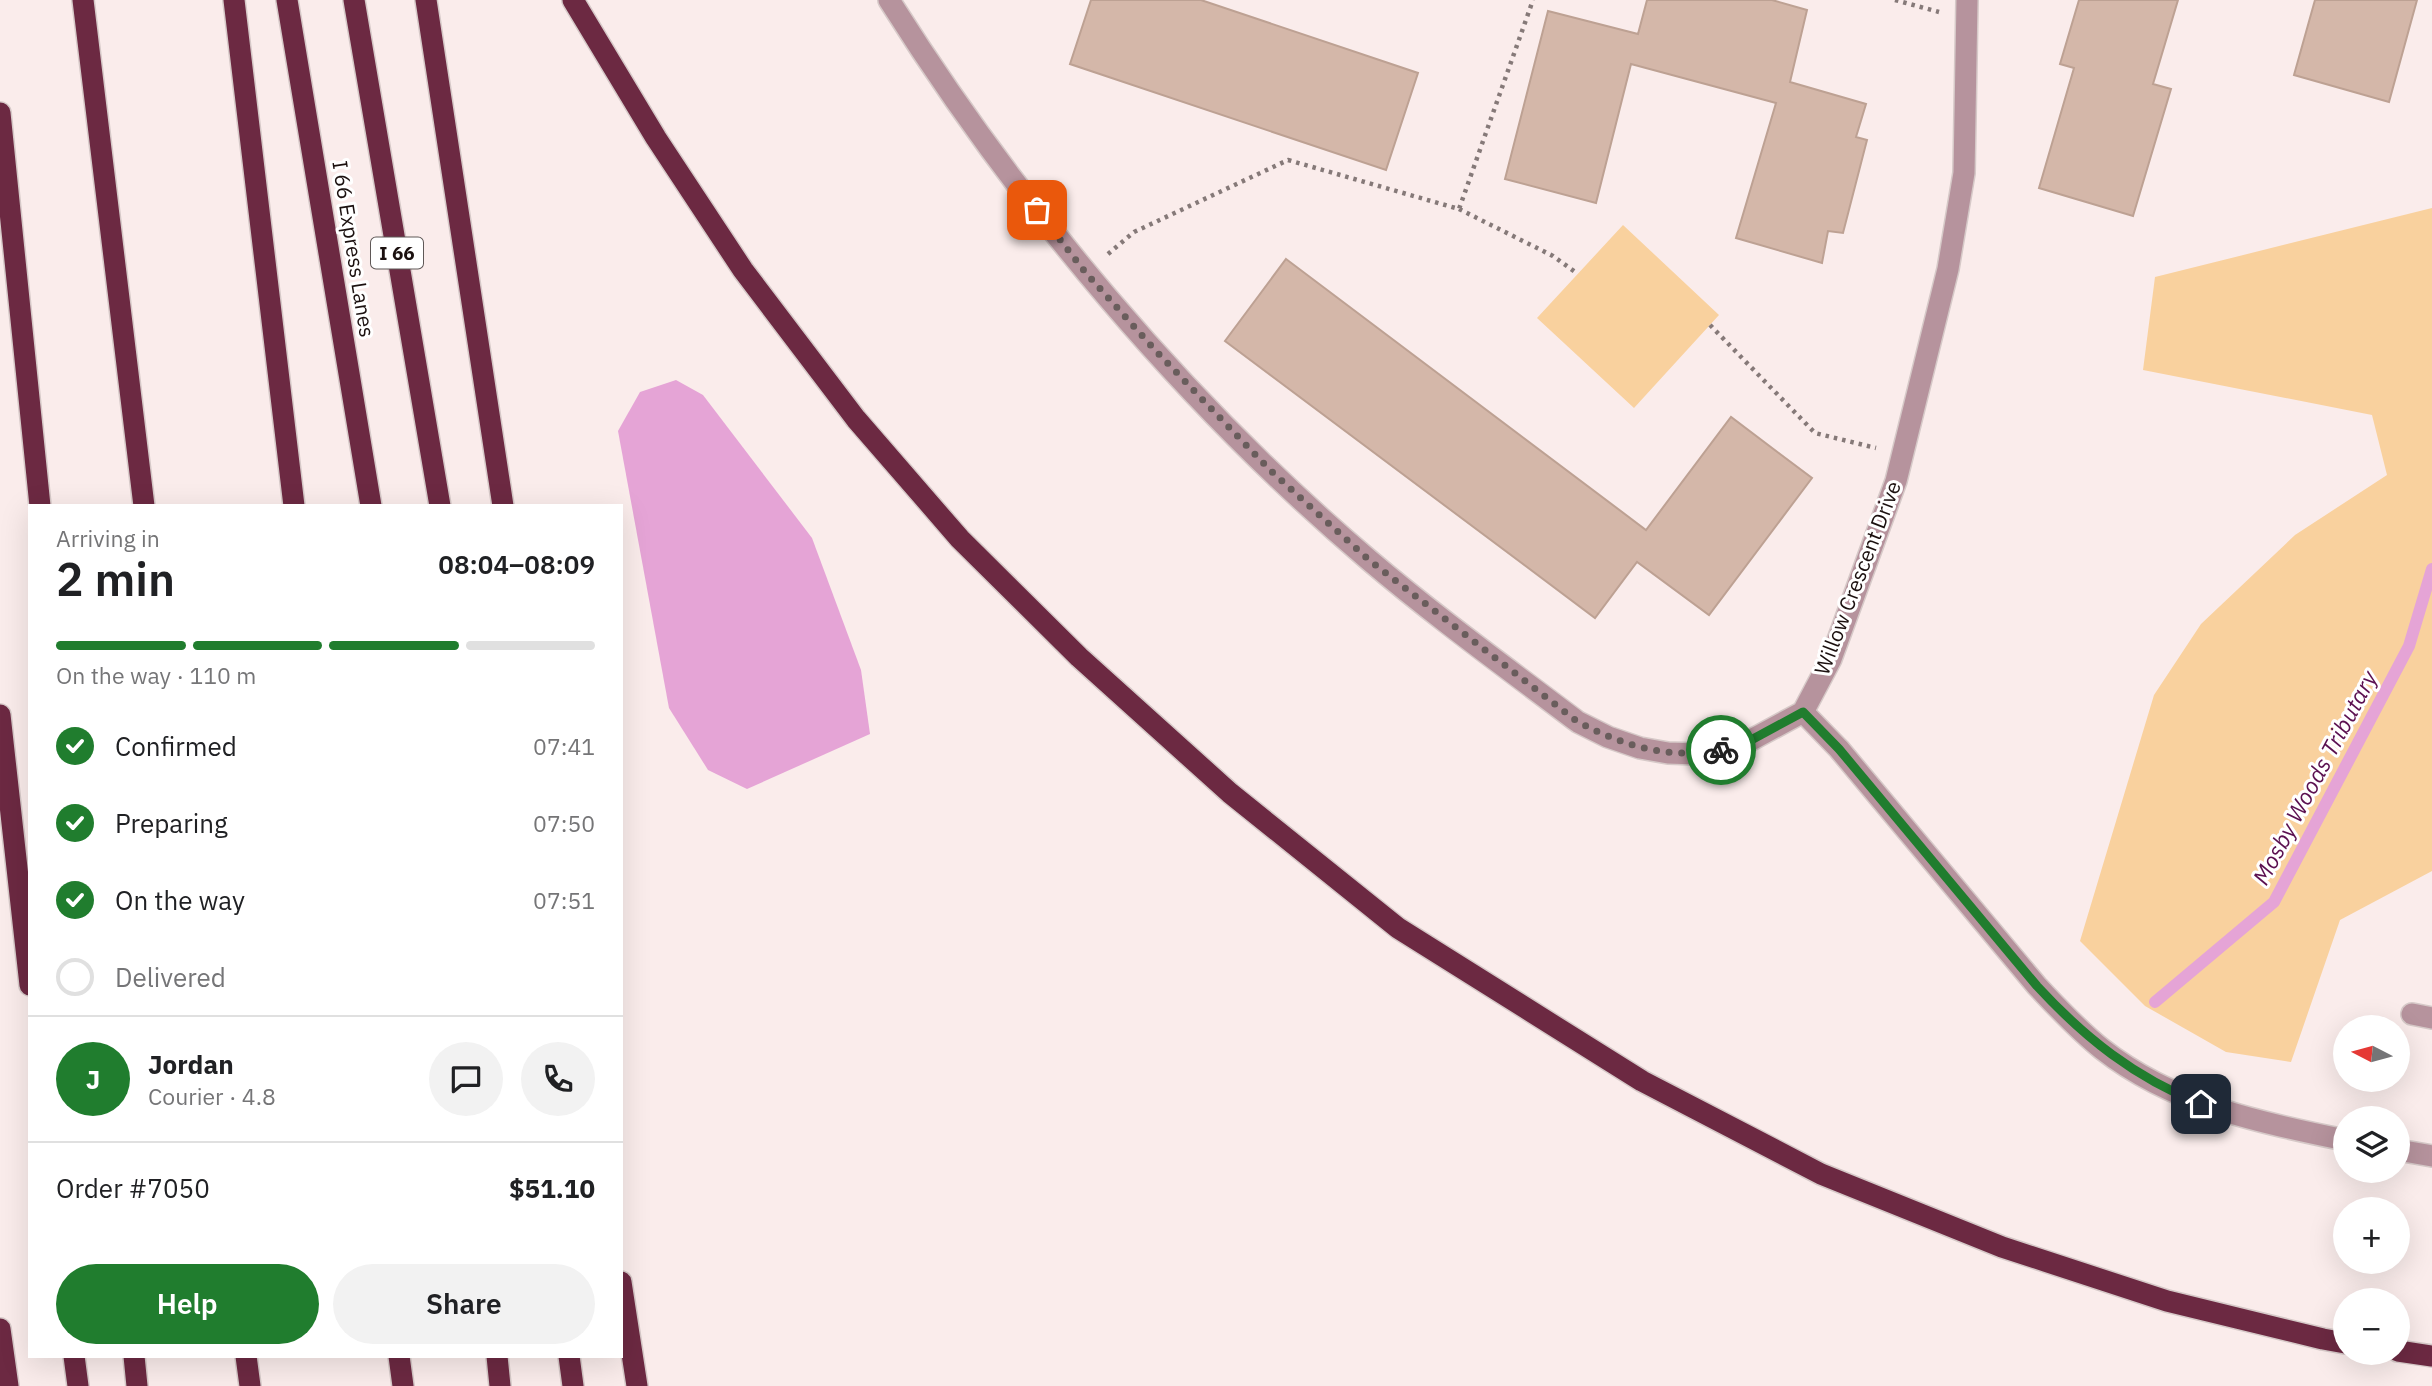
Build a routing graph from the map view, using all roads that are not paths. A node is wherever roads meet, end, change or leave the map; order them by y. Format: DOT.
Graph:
graph roads {
  1 [pos="83,0"];
  2 [pos="234,0"];
  3 [pos="287,0"];
  4 [pos="355,0"];
  5 [pos="426,0"];
  6 [pos="573,0"];
  7 [pos="889,0"];
  8 [pos="1966,10"];
  9 [pos="0,113"];
  10 [pos="40,504"];
  11 [pos="144,504"];
  12 [pos="294,504"];
  13 [pos="371,504"];
  14 [pos="440,504"];
  15 [pos="503,504"];
  16 [pos="1803,712"];
  17 [pos="0,715"];
  18 [pos="28,967"];
  19 [pos="2333,1137"];
  20 [pos="2410,1152"];
  21 [pos="2432,1156"];
  22 [pos="623,1295"];
  23 [pos="0,1329"];
  24 [pos="2333,1341"];
  25 [pos="2410,1353"];
  26 [pos="2432,1356"];
  27 [pos="75,1358"];
  28 [pos="134,1358"];
  29 [pos="247,1358"];
  30 [pos="399,1358"];
  31 [pos="496,1358"];
  32 [pos="569,1358"];
  33 [pos="8,1386"];
  34 [pos="78,1386"];
  35 [pos="138,1386"];
  36 [pos="250,1386"];
  37 [pos="403,1386"];
  38 [pos="500,1386"];
  39 [pos="573,1386"];
  40 [pos="637,1386"];
  1 -- 11 [label="highway"];
  2 -- 12 [label="highway"];
  3 -- 13 [label="highway, I 66 Express Lanes"];
  4 -- 14 [label="highway, I 66"];
  5 -- 15 [label="highway"];
  6 -- 24 [label="highway"];
  7 -- 16 [label="street"];
  8 -- 16 [label="street, Willow Crescent Drive"];
  9 -- 10 [label="highway"];
  16 -- 19 [label="street"];
  17 -- 18 [label="highway"];
  20 -- 21 [label="street"];
  22 -- 40 [label="highway"];
  23 -- 33 [label="highway"];
  25 -- 26 [label="highway"];
  27 -- 34 [label="highway"];
  28 -- 35 [label="highway"];
  29 -- 36 [label="highway"];
  30 -- 37 [label="highway"];
  31 -- 38 [label="highway"];
  32 -- 39 [label="highway"];
}
